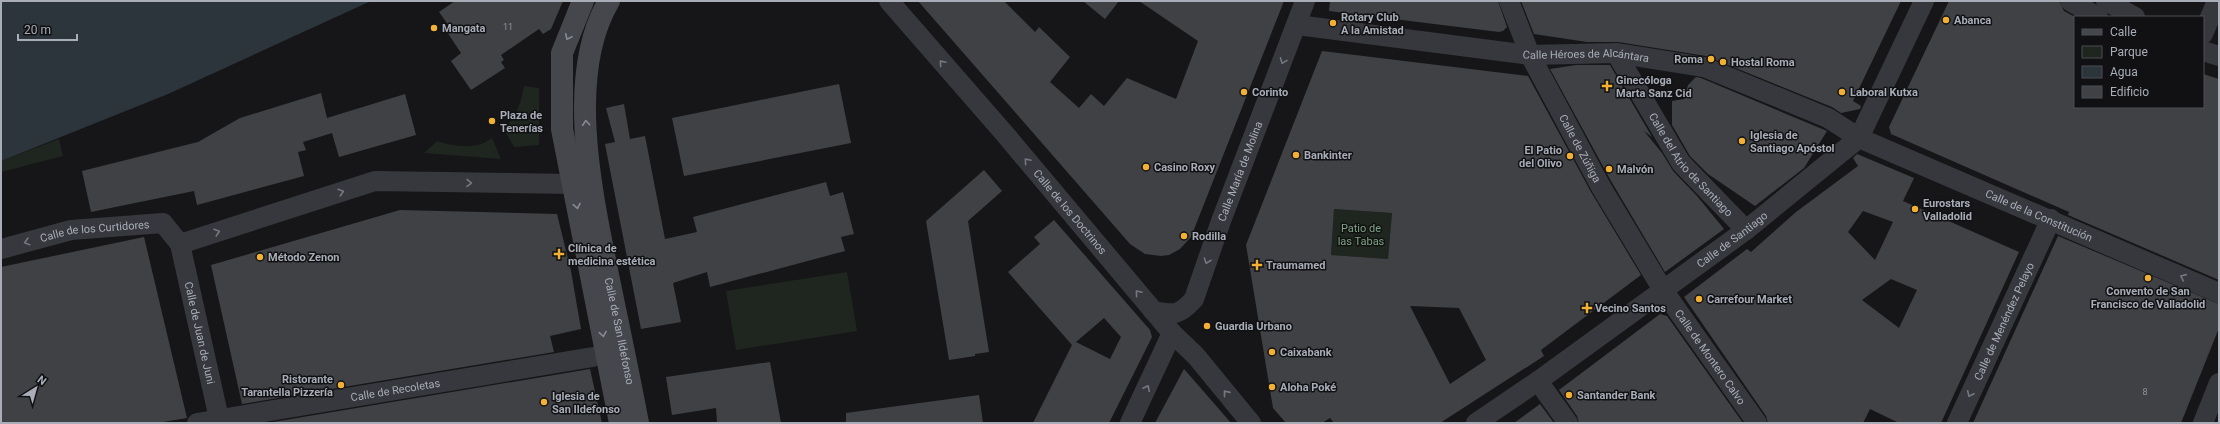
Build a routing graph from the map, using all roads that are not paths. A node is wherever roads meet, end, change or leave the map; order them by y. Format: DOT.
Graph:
graph roads {
  1 [pos="583,1"];
  2 [pos="609,1"];
  3 [pos="889,1"];
  4 [pos="1305,1"];
  5 [pos="1509,1"];
  6 [pos="1924,1"];
  7 [pos="2070,1"];
  8 [pos="2106,1"];
  9 [pos="2217,1"];
  10 [pos="2096,16"];
  11 [pos="2133,16"];
  12 [pos="1297,25"];
  13 [pos="2204,32"];
  14 [pos="2204,51"];
  15 [pos="1616,53"];
  16 [pos="1530,55"];
  17 [pos="2219,56"];
  18 [pos="1859,138"];
  19 [pos="587,145"];
  20 [pos="573,184"];
  21 [pos="2050,219"];
  22 [pos="1746,230"];
  23 [pos="180,244"];
  24 [pos="1,249"];
  25 [pos="1664,290"];
  26 [pos="2219,293"];
  27 [pos="1153,311"];
  28 [pos="1172,334"];
  29 [pos="593,357"];
  30 [pos="1538,381"];
  31 [pos="2219,383"];
  32 [pos="220,421"];
  33 [pos="197,423"];
  34 [pos="620,423"];
  35 [pos="638,423"];
  36 [pos="1130,423"];
  37 [pos="1251,423"];
  38 [pos="1476,423"];
  39 [pos="1568,423"];
  40 [pos="1757,423"];
  41 [pos="1957,423"];
  42 [pos="2203,423"];
  1 -- 20 [label="main road, Calle de San Ildefonso, one-way"];
  19 -- 2 [label="main road, Calle de San Ildefonso, one-way"];
  27 -- 3 [label="street, Calle de los Doctrinos, one-way"];
  4 -- 12 [label="street, Calle María de Molina"];
  5 -- 16 [label="street, Calle de Zúñiga"];
  6 -- 18 [label="street, Calle de Santiago"];
  7 -- 10 [label="street"];
  8 -- 11 [label="street"];
  9 -- 13 [label="street"];
  12 -- 16 [label="street, Calle Héroes de Alcántara"];
  12 -- 27 [label="street, Calle María de Molina, one-way"];
  14 -- 17 [label="street"];
  15 -- 16 [label="street, Calle Héroes de Alcántara"];
  15 -- 18 [label="street, Calle Héroes de Alcántara"];
  15 -- 22 [label="street, Calle del Atrio de Santiago"];
  16 -- 25 [label="street, Calle de Zúñiga"];
  18 -- 21 [label="street, Calle de la Constitución"];
  18 -- 22 [label="street, Calle de Santiago"];
  19 -- 20 [label="street, Calle de San Ildefonso"];
  19 -- 35 [label="main road, Calle de San Ildefonso"];
  23 -- 20 [label="street, one-way"];
  20 -- 34 [label="main road, Calle de San Ildefonso, one-way"];
  26 -- 21 [label="street, Calle de la Constitución, one-way"];
  21 -- 41 [label="street, Calle de Menéndez Pelayo, one-way"];
  22 -- 25 [label="street, Calle de Santiago"];
  23 -- 24 [label="street, Calle de los Curtidores, one-way"];
  23 -- 32 [label="street, Calle de Juan de Juni"];
  25 -- 30 [label="street, Calle de Santiago"];
  25 -- 40 [label="street, Calle de Montero Calvo"];
  27 -- 28 [label="street, Calle de los Doctrinos"];
  36 -- 28 [label="street, one-way"];
  37 -- 28 [label="street, Calle de los Doctrinos, one-way"];
  29 -- 32 [label="street, Calle de Recoletas"];
  30 -- 38 [label="street, Calle de Santiago"];
  30 -- 39 [label="street"];
  31 -- 42 [label="street"];
  32 -- 33 [label="street, Calle de Recoletas"];
}
